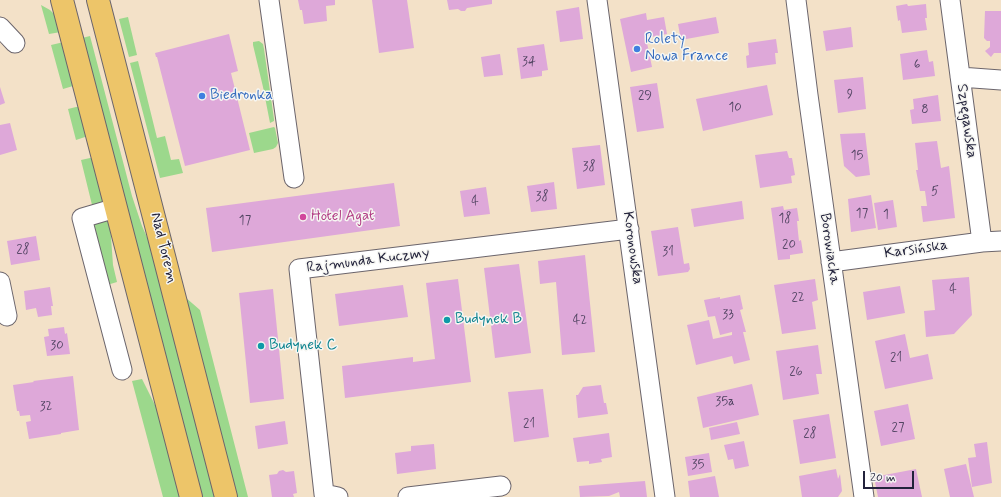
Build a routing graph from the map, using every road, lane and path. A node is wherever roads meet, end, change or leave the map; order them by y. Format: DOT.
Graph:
graph roads {
  1 [pos="62,0"];
  2 [pos="98,0"];
  3 [pos="269,0"];
  4 [pos="597,0"];
  5 [pos="796,0"];
  6 [pos="950,0"];
  7 [pos="0,28"];
  8 [pos="15,43"];
  9 [pos="960,77"];
  10 [pos="1001,80"];
  11 [pos="294,178"];
  12 [pos="116,208"];
  13 [pos="629,229"];
  14 [pos="992,242"];
  15 [pos="831,262"];
  16 [pos="0,282"];
  17 [pos="7,316"];
  18 [pos="122,370"];
  19 [pos="501,486"];
  20 [pos="191,497"];
  21 [pos="226,497"];
  22 [pos="338,497"];
  23 [pos="408,497"];
  24 [pos="665,497"];
  25 [pos="864,497"];
  1 -- 12 [label="main road"];
  2 -- 21 [label="main road, Nad Torem"];
  3 -- 11 [label="street"];
  4 -- 13 [label="street, Koronowska"];
  5 -- 15 [label="street, Borowiacka"];
  6 -- 9 [label="street, Szpęgawska"];
  7 -- 8 [label="street"];
  9 -- 10 [label="street"];
  9 -- 14 [label="street, Szpęgawska"];
  12 -- 18 [label="street"];
  12 -- 20 [label="main road"];
  13 -- 22 [label="street, Rajmunda Kuczmy"];
  13 -- 24 [label="street, Koronowska"];
  14 -- 15 [label="street, Karsińska"];
  15 -- 25 [label="street, Borowiacka"];
  16 -- 17 [label="street"];
  19 -- 23 [label="street"];
}
